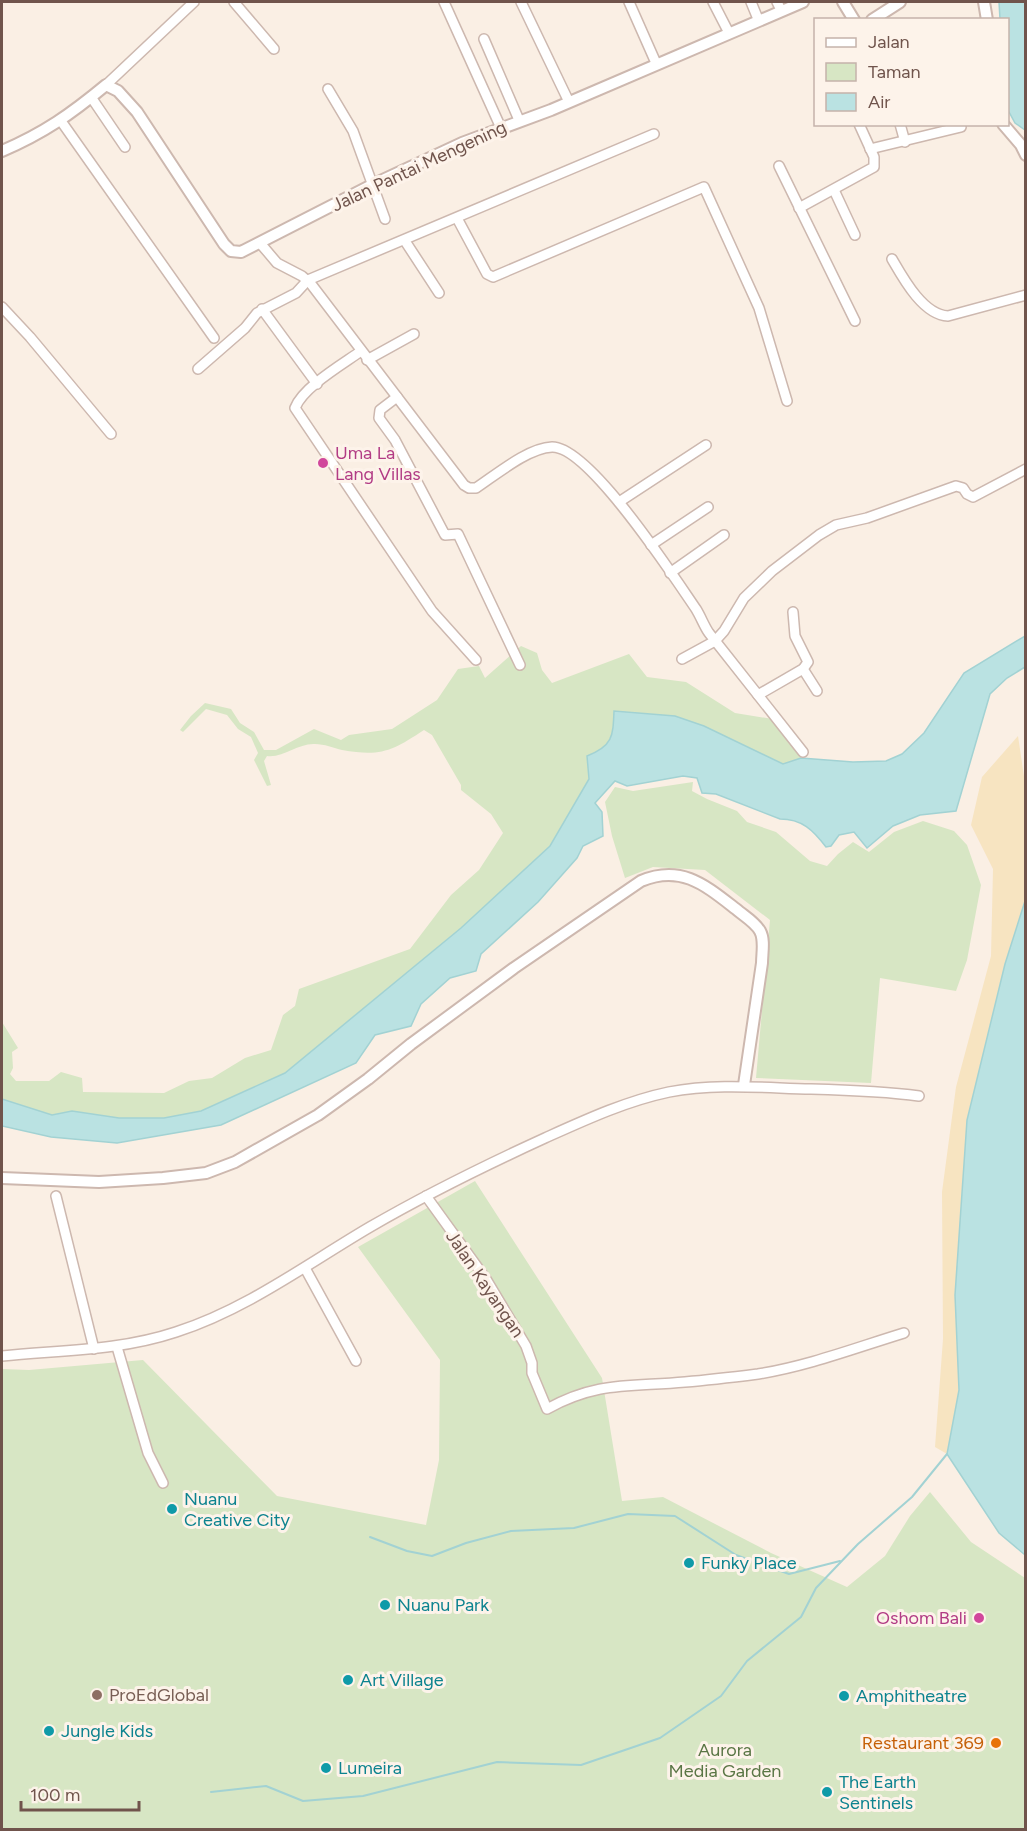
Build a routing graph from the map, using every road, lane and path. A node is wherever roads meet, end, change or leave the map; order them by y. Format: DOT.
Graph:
graph roads {
  1 [pos="234,2"];
  2 [pos="444,2"];
  3 [pos="521,2"];
  4 [pos="629,2"];
  5 [pos="713,2"];
  6 [pos="751,2"];
  7 [pos="803,2"];
  8 [pos="843,2"];
  9 [pos="900,2"];
  10 [pos="984,2"];
  11 [pos="190,3"];
  12 [pos="779,6"];
  13 [pos="853,18"];
  14 [pos="875,18"];
  15 [pos="987,18"];
  16 [pos="758,19"];
  17 [pos="729,33"];
  18 [pos="484,39"];
  19 [pos="274,49"];
  20 [pos="656,63"];
  21 [pos="106,85"];
  22 [pos="328,89"];
  23 [pos="91,97"];
  24 [pos="569,102"];
  25 [pos="519,120"];
  26 [pos="60,121"];
  27 [pos="860,126"];
  28 [pos="901,126"];
  29 [pos="1006,126"];
  30 [pos="961,127"];
  31 [pos="501,128"];
  32 [pos="654,134"];
  33 [pos="905,142"];
  34 [pos="125,147"];
  35 [pos="870,149"];
  36 [pos="2,151"];
  37 [pos="1026,155"];
  38 [pos="778,166"];
  39 [pos="374,184"];
  40 [pos="834,190"];
  41 [pos="799,208"];
  42 [pos="457,218"];
  43 [pos="385,219"];
  44 [pos="855,235"];
  45 [pos="405,241"];
  46 [pos="260,243"];
  47 [pos="892,259"];
  48 [pos="310,282"];
  49 [pos="440,293"];
  50 [pos="1026,295"];
  51 [pos="2,307"];
  52 [pos="262,309"];
  53 [pos="855,321"];
  54 [pos="414,333"];
  55 [pos="214,338"];
  56 [pos="361,351"];
  57 [pos="368,360"];
  58 [pos="198,369"];
  59 [pos="316,384"];
  60 [pos="397,397"];
  61 [pos="787,401"];
  62 [pos="111,434"];
  63 [pos="706,445"];
  64 [pos="1026,469"];
  65 [pos="619,502"];
  66 [pos="708,507"];
  67 [pos="724,535"];
  68 [pos="651,545"];
  69 [pos="670,573"];
  70 [pos="793,612"];
  71 [pos="715,641"];
  72 [pos="682,659"];
  73 [pos="476,660"];
  74 [pos="520,665"];
  75 [pos="802,669"];
  76 [pos="817,691"];
  77 [pos="758,695"];
  78 [pos="803,752"];
  79 [pos="744,1085"];
  80 [pos="919,1096"];
  81 [pos="2,1178"];
  82 [pos="56,1196"];
  83 [pos="426,1196"];
  84 [pos="305,1268"];
  85 [pos="904,1333"];
  86 [pos="117,1347"];
  87 [pos="94,1349"];
  88 [pos="2,1356"];
  89 [pos="356,1361"];
  90 [pos="163,1483"];
  1 -- 19 [label="street"];
  2 -- 31 [label="street"];
  3 -- 24 [label="street"];
  4 -- 20 [label="street"];
  5 -- 17 [label="street"];
  6 -- 16 [label="street"];
  7 -- 12 [label="street, Jalan Pantai Mengening"];
  8 -- 13 [label="street"];
  9 -- 14 [label="street"];
  10 -- 15 [label="street"];
  11 -- 21 [label="street"];
  12 -- 16 [label="street, Jalan Pantai Mengening"];
  16 -- 17 [label="street, Jalan Pantai Mengening"];
  17 -- 20 [label="street, Jalan Pantai Mengening"];
  18 -- 25 [label="street"];
  20 -- 24 [label="street, Jalan Pantai Mengening"];
  21 -- 23 [label="street"];
  21 -- 46 [label="street, Jalan Pantai Mengening"];
  22 -- 39 [label="street"];
  23 -- 26 [label="street"];
  23 -- 34 [label="street"];
  24 -- 25 [label="street, Jalan Pantai Mengening"];
  25 -- 31 [label="street, Jalan Pantai Mengening"];
  26 -- 36 [label="street"];
  26 -- 55 [label="street"];
  27 -- 35 [label="street"];
  28 -- 33 [label="street"];
  29 -- 37 [label="street"];
  30 -- 33 [label="street"];
  31 -- 39 [label="street, Jalan Pantai Mengening"];
  32 -- 42 [label="street"];
  33 -- 35 [label="street"];
  35 -- 40 [label="street"];
  38 -- 41 [label="street"];
  39 -- 43 [label="street"];
  39 -- 46 [label="street, Jalan Pantai Mengening"];
  40 -- 41 [label="street"];
  40 -- 44 [label="street"];
  41 -- 53 [label="street"];
  42 -- 45 [label="street"];
  42 -- 61 [label="street"];
  45 -- 48 [label="street"];
  45 -- 49 [label="street"];
  46 -- 48 [label="street"];
  47 -- 50 [label="street"];
  48 -- 52 [label="street"];
  48 -- 56 [label="street"];
  51 -- 62 [label="street"];
  52 -- 58 [label="street"];
  52 -- 59 [label="street"];
  54 -- 57 [label="street"];
  56 -- 57 [label="street"];
  56 -- 59 [label="street"];
  57 -- 60 [label="street"];
  59 -- 73 [label="street"];
  60 -- 65 [label="street"];
  60 -- 74 [label="street"];
  63 -- 65 [label="street"];
  64 -- 71 [label="street"];
  65 -- 68 [label="street"];
  66 -- 68 [label="street"];
  67 -- 69 [label="street"];
  68 -- 69 [label="street"];
  69 -- 71 [label="street"];
  70 -- 75 [label="street"];
  71 -- 72 [label="street"];
  71 -- 77 [label="street"];
  75 -- 76 [label="street"];
  75 -- 77 [label="street"];
  77 -- 78 [label="street"];
  79 -- 80 [label="street"];
  79 -- 81 [label="street"];
  79 -- 83 [label="street"];
  82 -- 87 [label="street"];
  83 -- 84 [label="street"];
  83 -- 85 [label="street, Jalan Kayangan"];
  84 -- 86 [label="street"];
  84 -- 89 [label="street"];
  86 -- 87 [label="street"];
  86 -- 90 [label="street"];
  87 -- 88 [label="street"];
}
